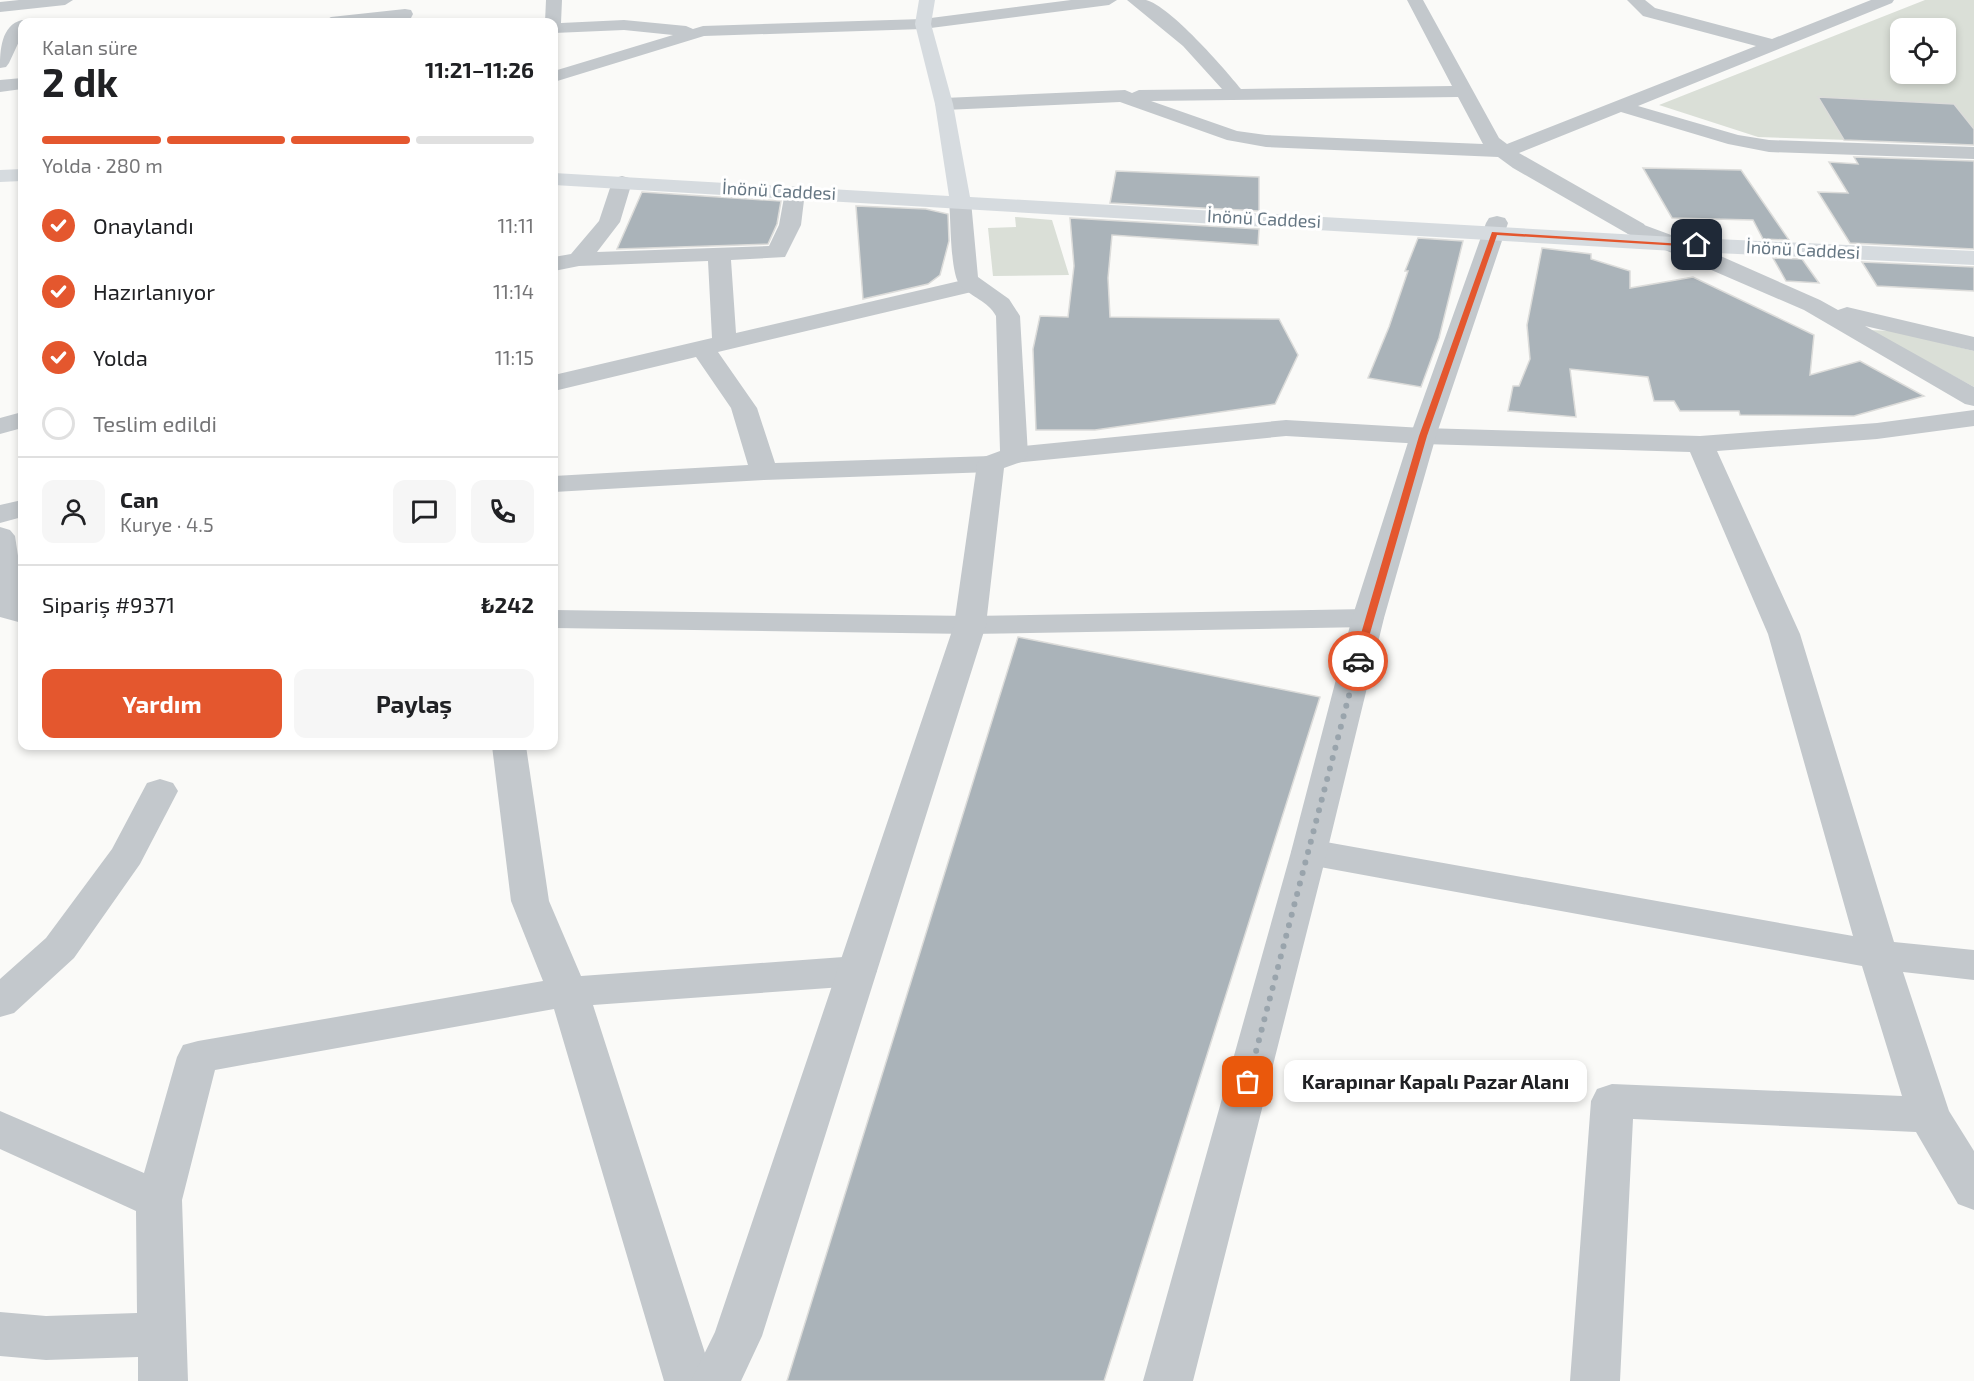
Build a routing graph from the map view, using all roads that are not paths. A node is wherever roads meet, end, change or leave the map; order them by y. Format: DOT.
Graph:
graph roads {
  1 [pos="64,0"];
  2 [pos="554,0"];
  3 [pos="927,0"];
  4 [pos="1109,0"];
  5 [pos="1167,0"];
  6 [pos="1415,0"];
  7 [pos="1635,0"];
  8 [pos="44,1"];
  9 [pos="1137,1"];
  10 [pos="1871,2"];
  11 [pos="0,7"];
  12 [pos="403,12"];
  13 [pos="30,18"];
  14 [pos="360,18"];
  15 [pos="553,18"];
  16 [pos="923,24"];
  17 [pos="558,28"];
  18 [pos="703,31"];
  19 [pos="18,33"];
  20 [pos="1774,45"];
  21 [pos="0,63"];
  22 [pos="558,76"];
  23 [pos="18,84"];
  24 [pos="0,86"];
  25 [pos="1465,91"];
  26 [pos="1235,93"];
  27 [pos="1125,96"];
  28 [pos="944,104"];
  29 [pos="1619,106"];
  30 [pos="1507,151"];
  31 [pos="1974,153"];
  32 [pos="18,167"];
  33 [pos="0,168"];
  34 [pos="558,170"];
  35 [pos="18,175"];
  36 [pos="0,176"];
  37 [pos="558,179"];
  38 [pos="622,182"];
  39 [pos="795,192"];
  40 [pos="960,197"];
  41 [pos="1496,228"];
  42 [pos="1636,229"];
  43 [pos="1674,244"];
  44 [pos="1974,245"];
  45 [pos="719,254"];
  46 [pos="579,258"];
  47 [pos="1974,258"];
  48 [pos="558,263"];
  49 [pos="972,285"];
  50 [pos="1812,305"];
  51 [pos="1974,344"];
  52 [pos="714,346"];
  53 [pos="558,382"];
  54 [pos="1974,398"];
  55 [pos="1974,418"];
  56 [pos="18,421"];
  57 [pos="0,426"];
  58 [pos="1423,436"];
  59 [pos="1700,444"];
  60 [pos="1002,459"];
  61 [pos="764,472"];
  62 [pos="558,484"];
  63 [pos="18,510"];
  64 [pos="0,514"];
  65 [pos="0,536"];
  66 [pos="18,613"];
  67 [pos="1368,618"];
  68 [pos="558,619"];
  69 [pos="970,624"];
  70 [pos="511,750"];
  71 [pos="160,791"];
  72 [pos="1309,852"];
  73 [pos="1878,955"];
  74 [pos="1974,964"];
  75 [pos="857,970"];
  76 [pos="567,992"];
  77 [pos="0,1002"];
  78 [pos="1929,1115"];
  79 [pos="0,1129"];
  80 [pos="1974,1191"];
  81 [pos="159,1200"];
  82 [pos="0,1334"];
  83 [pos="162,1334"];
  84 [pos="163,1381"];
  85 [pos="689,1381"];
  86 [pos="716,1381"];
  87 [pos="1168,1381"];
  88 [pos="1595,1381"];
  1 -- 8 [label="street"];
  2 -- 15 [label="street"];
  3 -- 16 [label="main road"];
  4 -- 16 [label="street"];
  5 -- 9 [label="street"];
  6 -- 25 [label="street"];
  7 -- 20 [label="street"];
  8 -- 11 [label="street"];
  8 -- 13 [label="street"];
  9 -- 26 [label="street"];
  10 -- 20 [label="street"];
  12 -- 14 [label="street"];
  16 -- 18 [label="street"];
  16 -- 28 [label="main road"];
  17 -- 18 [label="street"];
  18 -- 22 [label="street"];
  19 -- 21 [label="street"];
  20 -- 29 [label="street"];
  23 -- 24 [label="street"];
  25 -- 26 [label="street"];
  25 -- 30 [label="street"];
  26 -- 27 [label="street"];
  27 -- 28 [label="street"];
  27 -- 30 [label="street"];
  28 -- 40 [label="main road"];
  29 -- 30 [label="street"];
  29 -- 31 [label="street"];
  30 -- 42 [label="street"];
  32 -- 33 [label="main road"];
  34 -- 40 [label="main road, İnönü Caddesi"];
  35 -- 36 [label="main road"];
  37 -- 38 [label="main road, İnönü Caddesi"];
  38 -- 39 [label="main road, İnönü Caddesi"];
  38 -- 46 [label="street"];
  39 -- 40 [label="main road, İnönü Caddesi"];
  39 -- 45 [label="street"];
  40 -- 41 [label="main road, İnönü Caddesi"];
  40 -- 49 [label="street"];
  41 -- 42 [label="main road, İnönü Caddesi"];
  41 -- 43 [label="main road, İnönü Caddesi"];
  41 -- 58 [label="street"];
  42 -- 43 [label="street"];
  42 -- 44 [label="main road, İnönü Caddesi"];
  43 -- 47 [label="main road, İnönü Caddesi"];
  43 -- 50 [label="street"];
  45 -- 46 [label="street"];
  45 -- 52 [label="street"];
  46 -- 48 [label="street"];
  49 -- 52 [label="street"];
  49 -- 60 [label="street"];
  50 -- 51 [label="street"];
  50 -- 54 [label="street"];
  52 -- 53 [label="street"];
  52 -- 61 [label="street"];
  55 -- 59 [label="street"];
  56 -- 57 [label="street"];
  58 -- 59 [label="street"];
  58 -- 60 [label="street"];
  58 -- 67 [label="street"];
  59 -- 73 [label="street"];
  60 -- 61 [label="street"];
  60 -- 69 [label="street"];
  61 -- 62 [label="street"];
  63 -- 64 [label="street"];
  65 -- 66 [label="street"];
  67 -- 69 [label="street"];
  67 -- 72 [label="street"];
  68 -- 69 [label="street"];
  69 -- 75 [label="street"];
  70 -- 76 [label="street"];
  71 -- 77 [label="street"];
  72 -- 73 [label="street"];
  72 -- 87 [label="street"];
  73 -- 74 [label="street"];
  73 -- 78 [label="street"];
  75 -- 76 [label="street"];
  75 -- 86 [label="street"];
  76 -- 81 [label="street"];
  76 -- 85 [label="street"];
  78 -- 80 [label="street"];
  78 -- 88 [label="street"];
  79 -- 81 [label="street"];
  81 -- 83 [label="street"];
  82 -- 83 [label="street"];
  83 -- 84 [label="street"];
}
